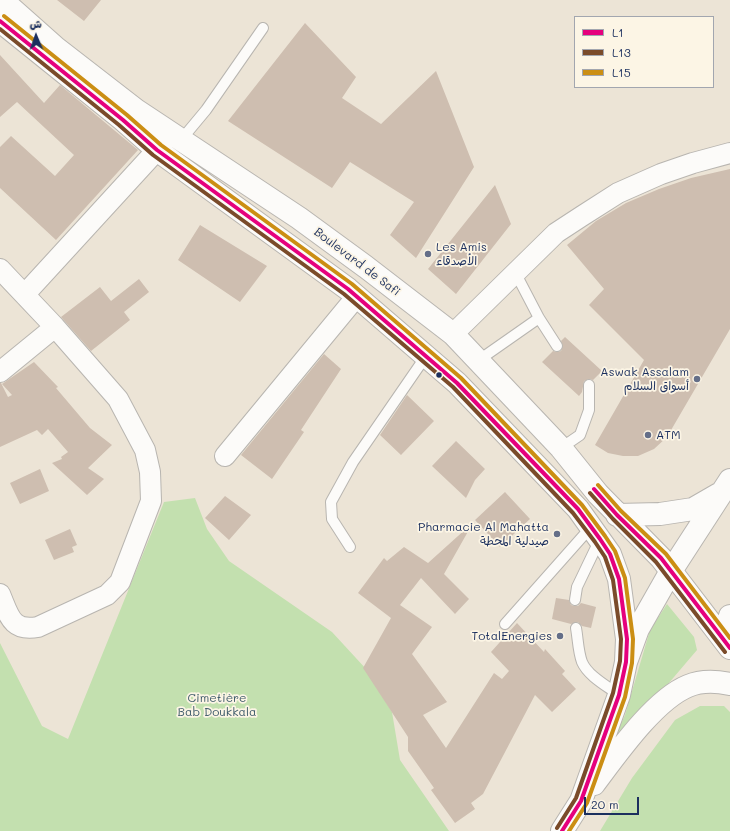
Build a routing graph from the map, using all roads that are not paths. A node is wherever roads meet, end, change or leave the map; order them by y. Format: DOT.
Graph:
graph roads {
  1 [pos="2,0"];
  2 [pos="0,21"];
  3 [pos="263,28"];
  4 [pos="129,115"];
  5 [pos="181,140"];
  6 [pos="157,150"];
  7 [pos="730,152"];
  8 [pos="366,267"];
  9 [pos="0,269"];
  10 [pos="515,272"];
  11 [pos="352,293"];
  12 [pos="25,294"];
  13 [pos="539,318"];
  14 [pos="55,327"];
  15 [pos="453,334"];
  16 [pos="556,346"];
  17 [pos="426,356"];
  18 [pos="479,360"];
  19 [pos="0,372"];
  20 [pos="457,383"];
  21 [pos="589,385"];
  22 [pos="561,448"];
  23 [pos="225,456"];
  24 [pos="727,486"];
  25 [pos="617,515"];
  26 [pos="596,533"];
  27 [pos="350,547"];
  28 [pos="671,571"];
  29 [pos="0,594"];
  30 [pos="575,600"];
  31 [pos="730,616"];
  32 [pos="505,624"];
  33 [pos="576,628"];
  34 [pos="727,644"];
  35 [pos="626,662"];
  36 [pos="730,684"];
  37 [pos="619,695"];
  38 [pos="581,801"];
  39 [pos="562,831"];
  1 -- 4 [label="main road, Boulevard de Safi"];
  2 -- 4 [label="main road, Boulevard de Safi"];
  3 -- 5 [label="lane"];
  4 -- 5 [label="main road, Boulevard de Safi"];
  4 -- 6 [label="main road, Boulevard de Safi"];
  5 -- 8 [label="main road, Boulevard de Safi"];
  6 -- 11 [label="main road, Boulevard de Safi"];
  6 -- 12 [label="street"];
  7 -- 10 [label="street"];
  8 -- 11 [label="main road"];
  8 -- 15 [label="main road, Boulevard de Safi"];
  9 -- 12 [label="street"];
  10 -- 13 [label="lane"];
  10 -- 15 [label="street"];
  11 -- 17 [label="main road, Boulevard de Safi"];
  11 -- 23 [label="street"];
  12 -- 14 [label="street"];
  13 -- 16 [label="lane"];
  13 -- 18 [label="lane"];
  14 -- 19 [label="street"];
  14 -- 29 [label="street"];
  15 -- 18 [label="main road, Boulevard de Safi"];
  17 -- 20 [label="main road, Boulevard de Safi"];
  17 -- 27 [label="lane"];
  18 -- 20 [label="main road"];
  18 -- 22 [label="main road, Boulevard de Safi"];
  20 -- 26 [label="main road, Boulevard de Safi"];
  21 -- 22 [label="lane"];
  22 -- 25 [label="main road, Boulevard de Safi"];
  24 -- 25 [label="main road"];
  24 -- 28 [label="main road"];
  25 -- 28 [label="main road, Boulevard de Safi"];
  26 -- 30 [label="lane"];
  26 -- 32 [label="lane"];
  26 -- 35 [label="main road, Boulevard de Safi"];
  28 -- 34 [label="main road, Boulevard de Safi"];
  28 -- 35 [label="main road"];
  31 -- 34 [label="main road"];
  33 -- 37 [label="lane"];
  35 -- 37 [label="main road"];
  36 -- 38 [label="main road"];
  37 -- 38 [label="main road"];
  38 -- 39 [label="main road"];
}
